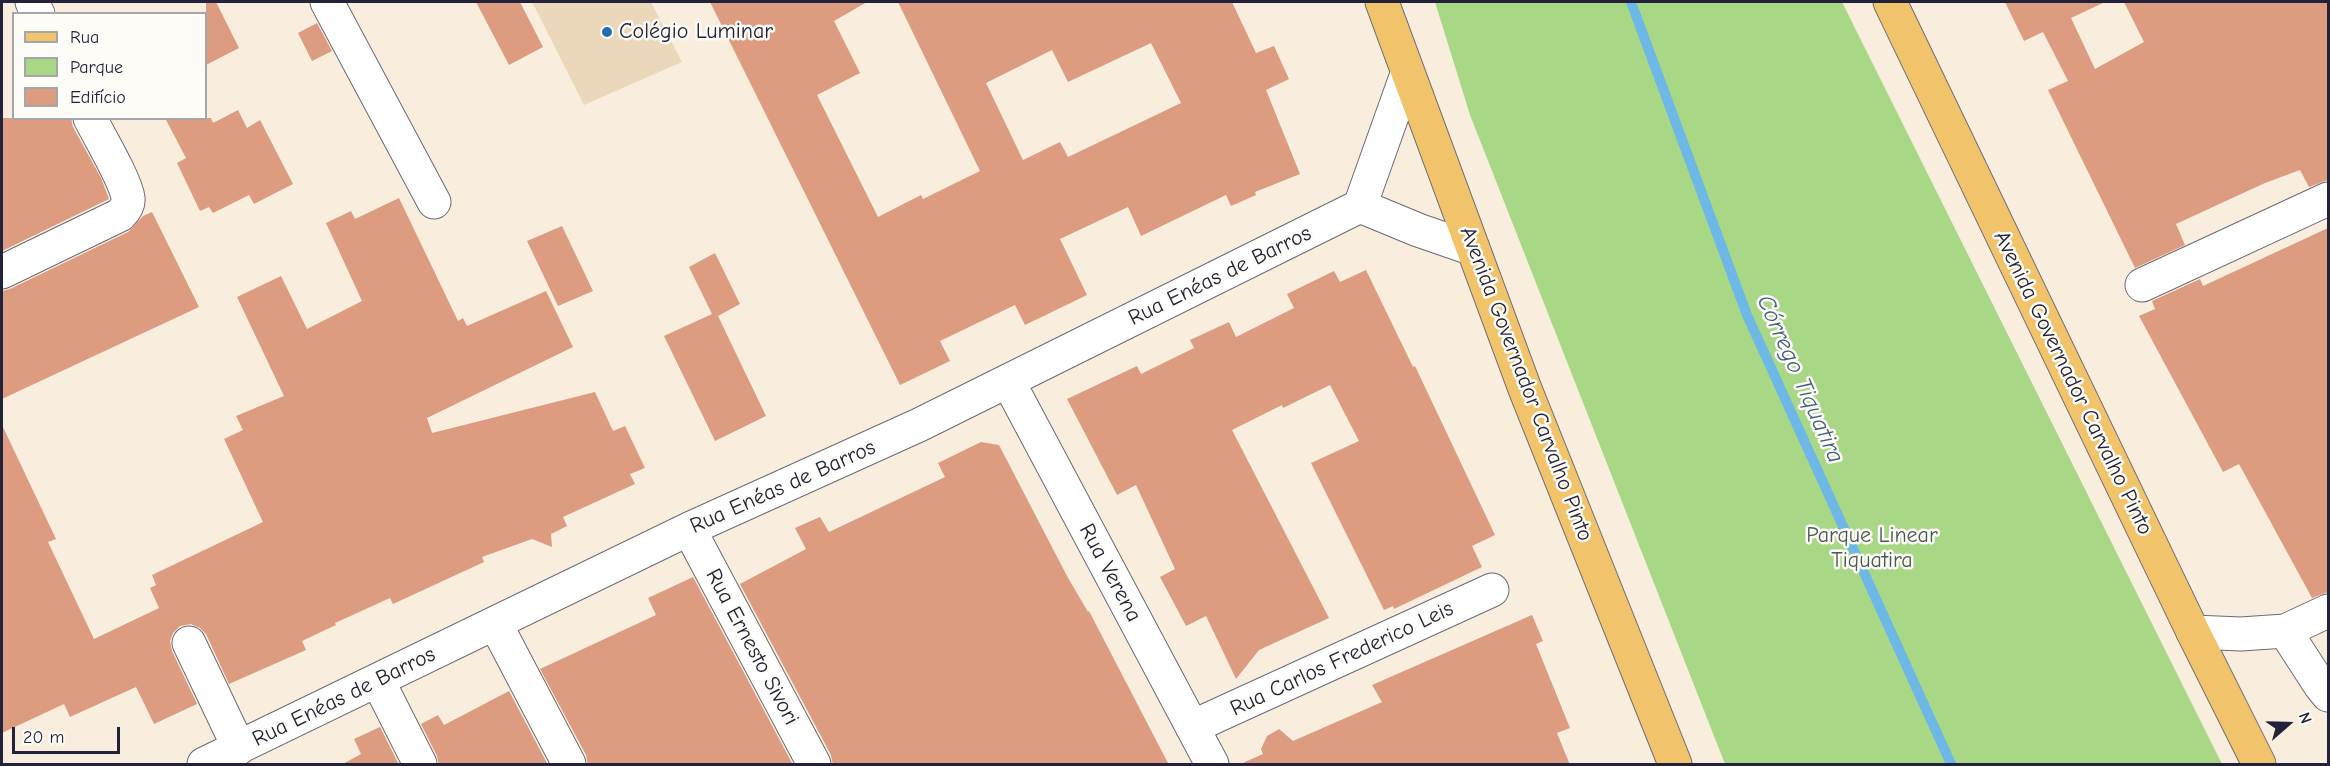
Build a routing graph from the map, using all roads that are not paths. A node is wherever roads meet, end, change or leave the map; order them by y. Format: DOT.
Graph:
graph roads {
  1 [pos="327,2"];
  2 [pos="1382,2"];
  3 [pos="1890,2"];
  4 [pos="1407,74"];
  5 [pos="91,120"];
  6 [pos="2328,199"];
  7 [pos="434,202"];
  8 [pos="1360,206"];
  9 [pos="1473,249"];
  10 [pos="2,272"];
  11 [pos="2142,285"];
  12 [pos="1008,381"];
  13 [pos="689,529"];
  14 [pos="1492,590"];
  15 [pos="2328,611"];
  16 [pos="495,623"];
  17 [pos="2285,631"];
  18 [pos="2193,632"];
  19 [pos="189,643"];
  20 [pos="378,681"];
  21 [pos="2328,695"];
  22 [pos="1192,727"];
  23 [pos="239,748"];
  24 [pos="204,765"];
  25 [pos="420,765"];
  26 [pos="569,765"];
  27 [pos="814,765"];
  28 [pos="1212,765"];
  29 [pos="1675,765"];
  30 [pos="2259,765"];
  1 -- 7 [label="street"];
  2 -- 4 [label="main road, Avenida Governador Carvalho Pinto"];
  3 -- 18 [label="main road, Avenida Governador Carvalho Pinto"];
  4 -- 8 [label="street"];
  4 -- 9 [label="main road, Avenida Governador Carvalho Pinto"];
  5 -- 10 [label="street"];
  6 -- 11 [label="street"];
  8 -- 9 [label="street"];
  8 -- 12 [label="street, Rua Enéas de Barros"];
  9 -- 29 [label="main road, Avenida Governador Carvalho Pinto"];
  12 -- 13 [label="street, Rua Enéas de Barros"];
  12 -- 22 [label="street, Rua Verena"];
  13 -- 16 [label="street, Rua Enéas de Barros"];
  13 -- 27 [label="street, Rua Ernesto Sivori"];
  14 -- 22 [label="street, Rua Carlos Frederico Leis"];
  15 -- 17 [label="street"];
  16 -- 20 [label="street, Rua Enéas de Barros"];
  16 -- 26 [label="street"];
  17 -- 18 [label="street"];
  17 -- 21 [label="street"];
  18 -- 30 [label="main road, Avenida Governador Carvalho Pinto"];
  19 -- 23 [label="street"];
  20 -- 23 [label="street, Rua Enéas de Barros"];
  20 -- 25 [label="street"];
  22 -- 28 [label="street, Rua Verena"];
  23 -- 24 [label="street, Rua Enéas de Barros"];
}
